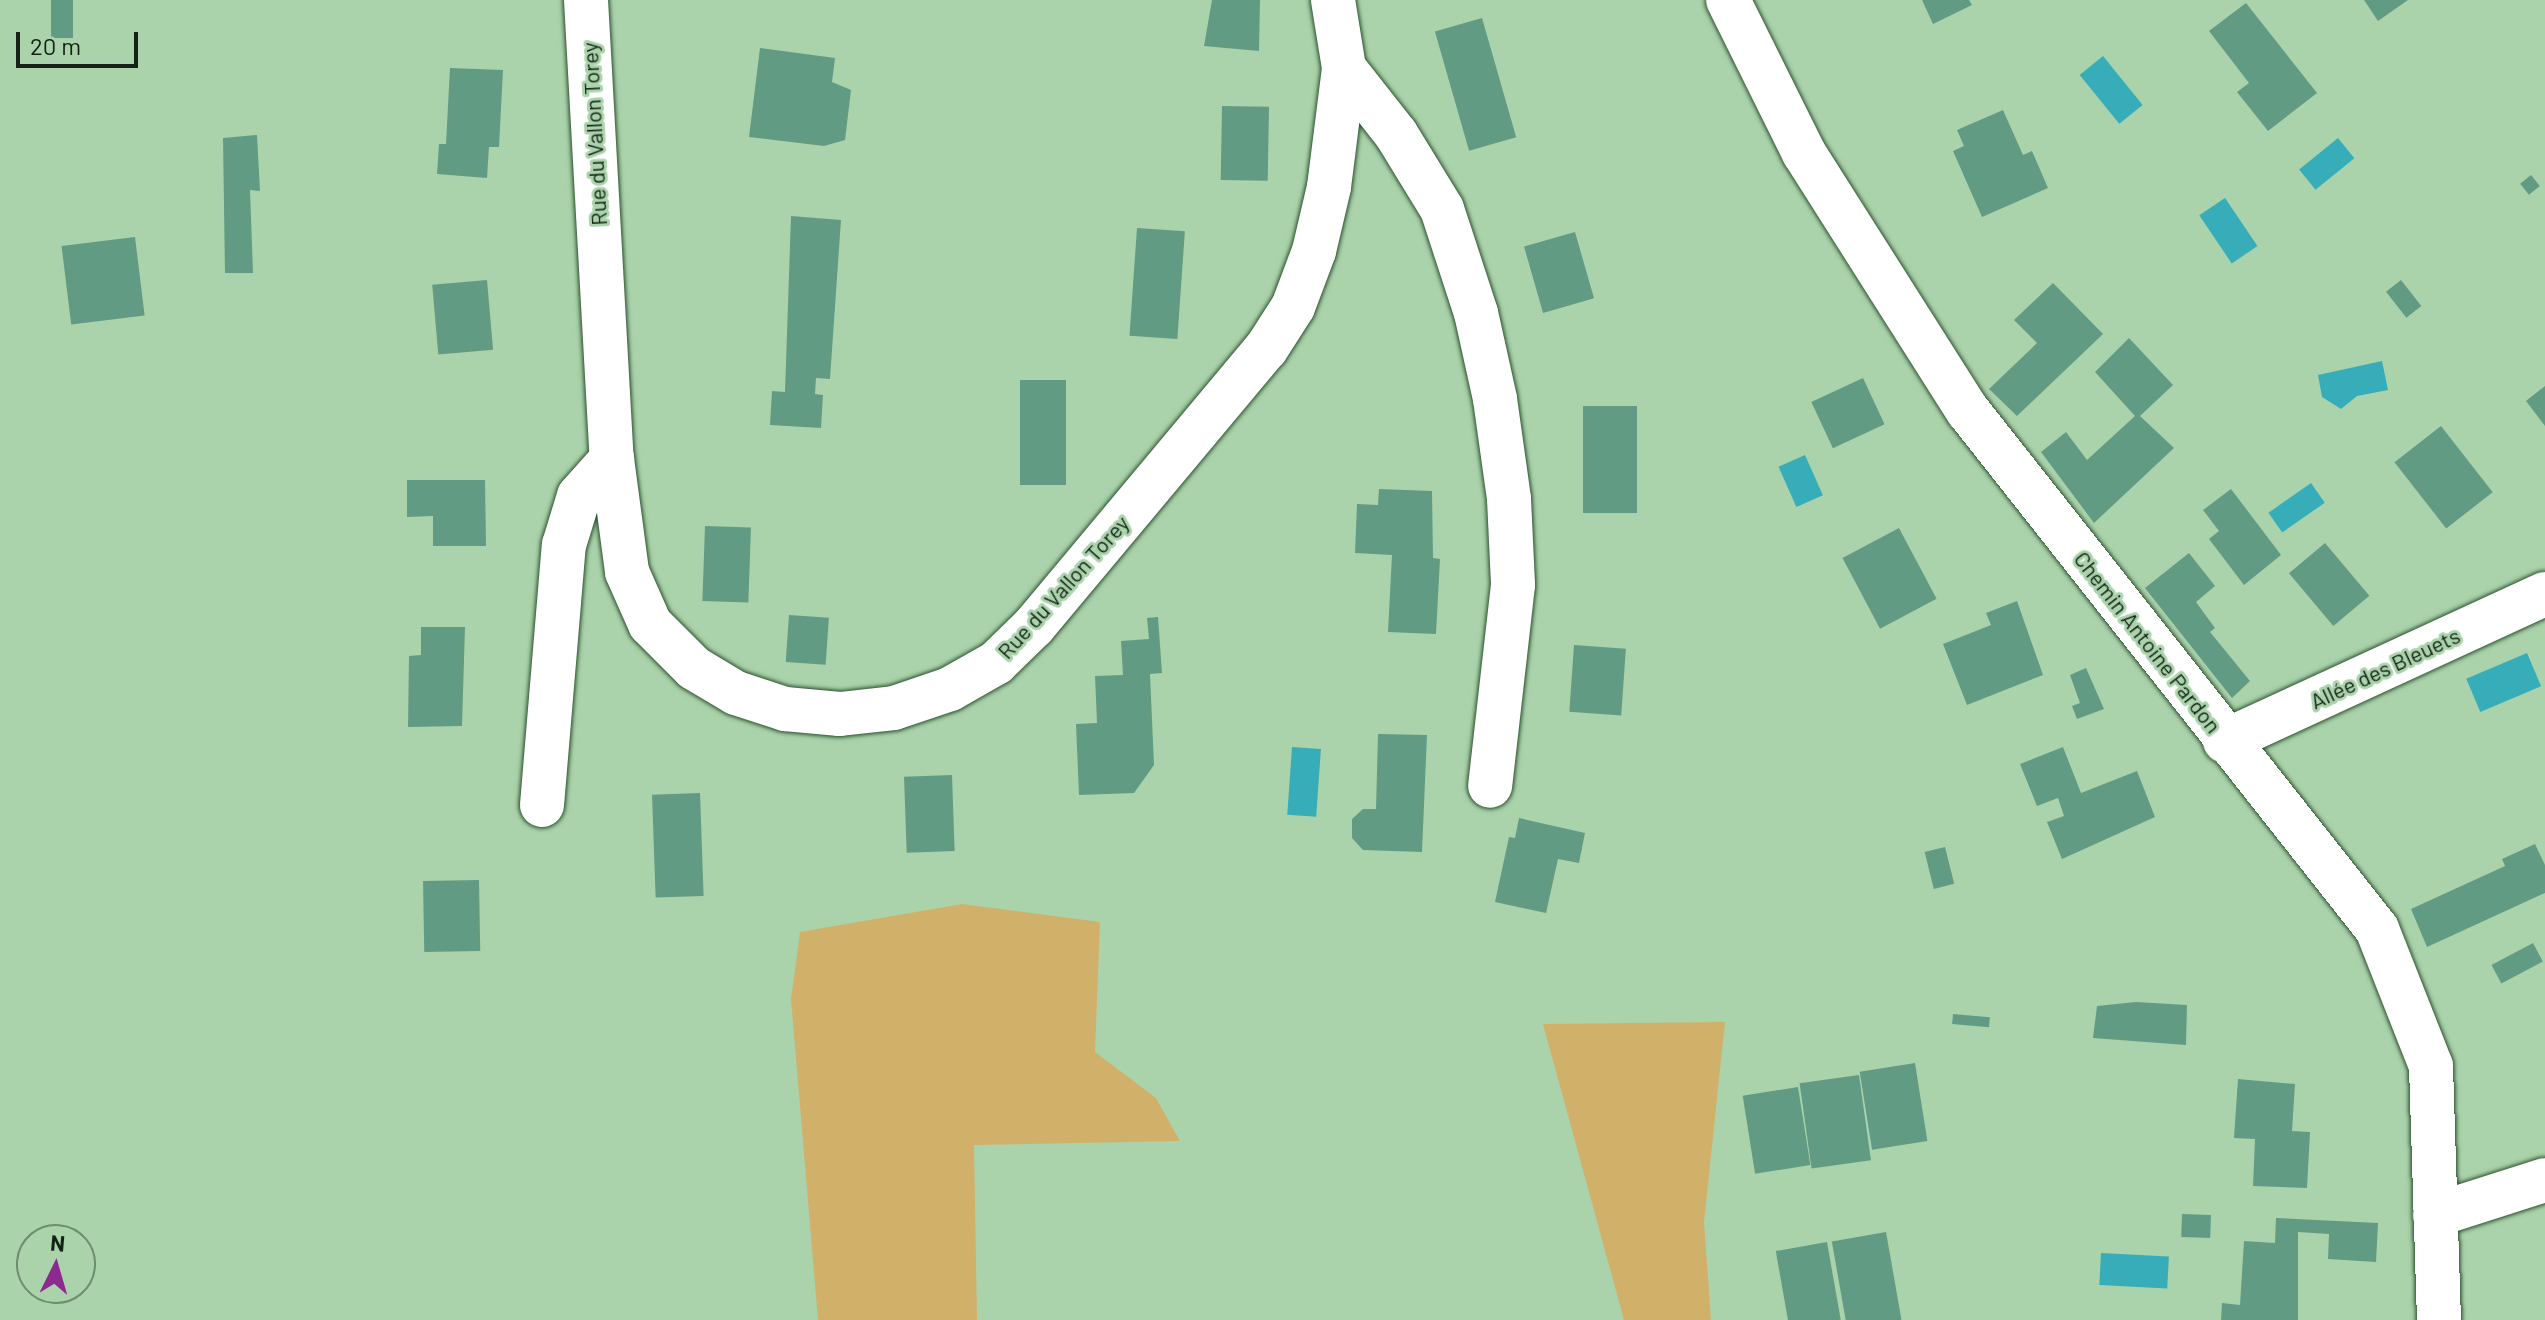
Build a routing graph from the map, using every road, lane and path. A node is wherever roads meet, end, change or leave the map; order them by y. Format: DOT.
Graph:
graph roads {
  1 [pos="586,0"];
  2 [pos="1333,0"];
  3 [pos="1728,0"];
  4 [pos="1344,68"];
  5 [pos="612,459"];
  6 [pos="2545,594"];
  7 [pos="2225,741"];
  8 [pos="1490,786"];
  9 [pos="542,805"];
  10 [pos="2545,1180"];
  11 [pos="2435,1215"];
  12 [pos="2439,1320"];
  1 -- 5 [label="street, Rue du Vallon Torey"];
  2 -- 4 [label="street, Rue du Vallon Torey"];
  3 -- 7 [label="street, Chemin Antoine Pardon"];
  4 -- 5 [label="street, Rue du Vallon Torey"];
  4 -- 8 [label="street, Rue du Vallon Torey"];
  5 -- 9 [label="street"];
  6 -- 7 [label="street, Allée des Bleuets"];
  7 -- 11 [label="street, Chemin Antoine Pardon"];
  10 -- 11 [label="street"];
  11 -- 12 [label="street, Chemin Antoine Pardon"];
}
